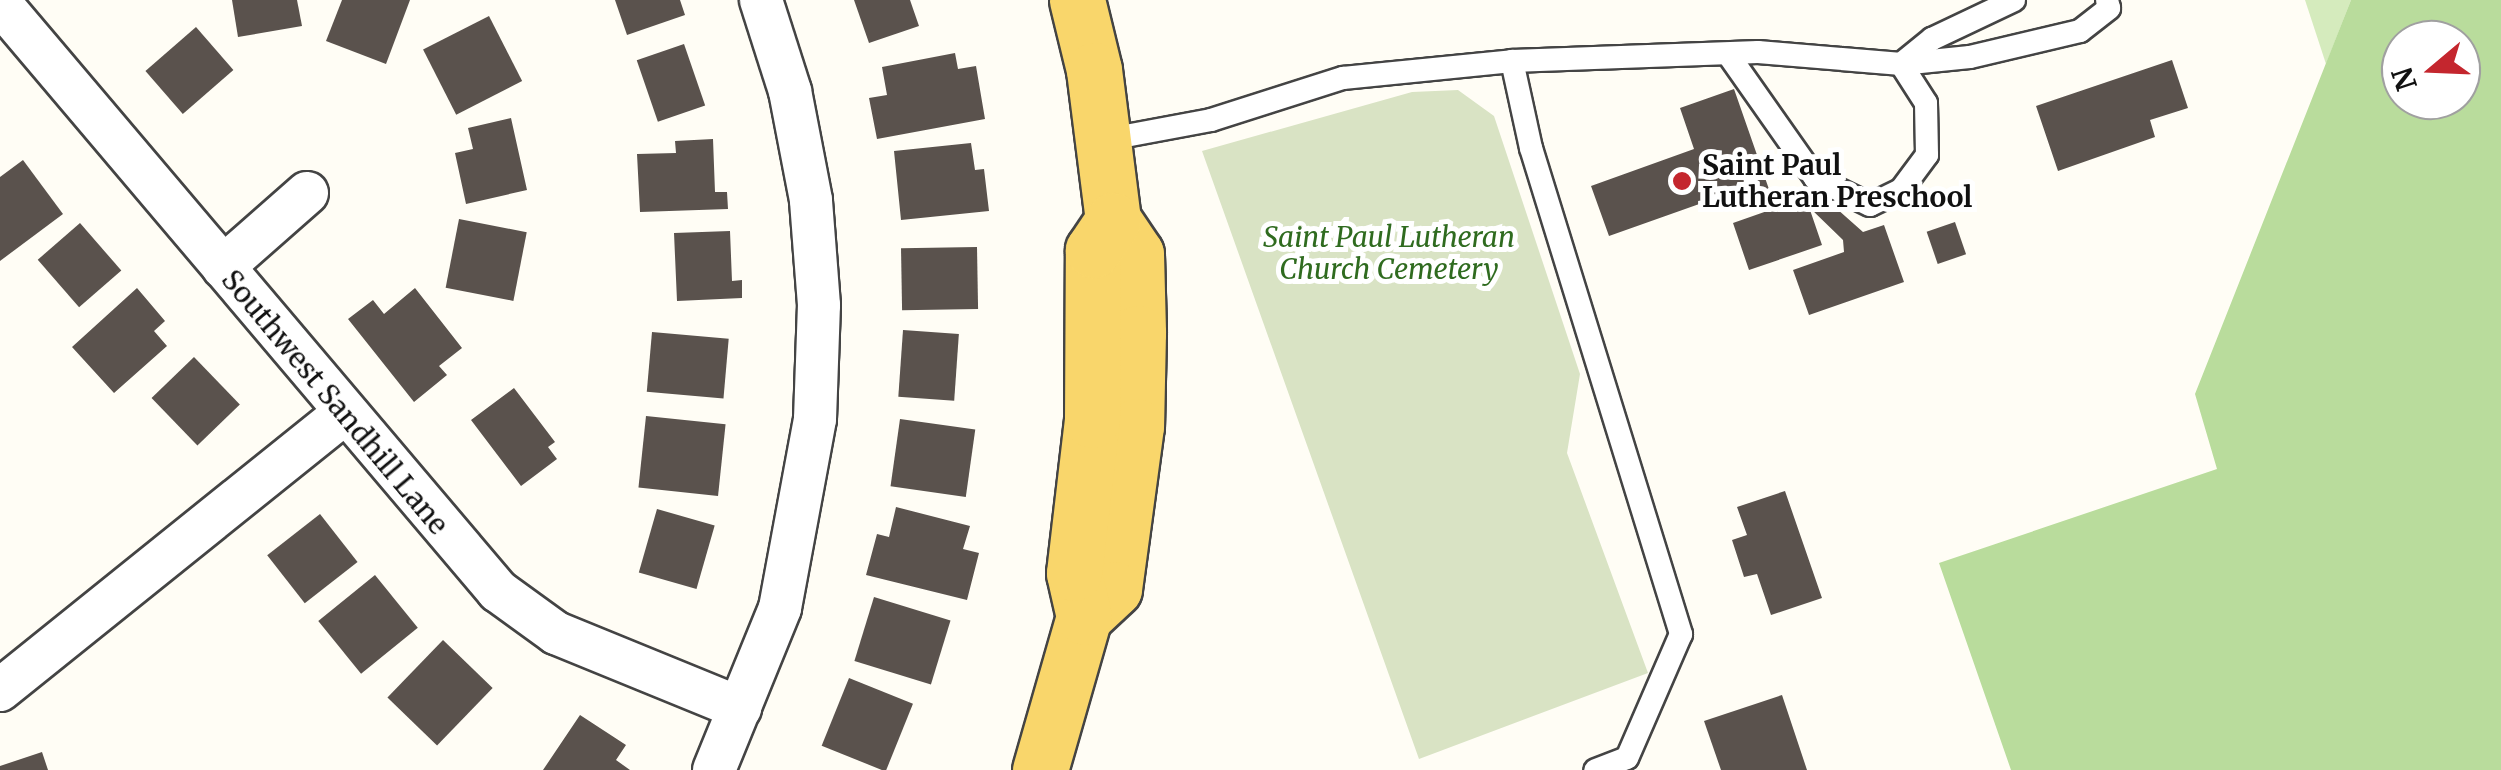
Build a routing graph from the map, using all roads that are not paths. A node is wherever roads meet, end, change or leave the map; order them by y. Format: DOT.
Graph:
graph roads {
  1 [pos="762,0"];
  2 [pos="1077,0"];
  3 [pos="2014,0"];
  4 [pos="2108,0"];
  5 [pos="0,3"];
  6 [pos="1728,54"];
  7 [pos="1512,60"];
  8 [pos="1901,64"];
  9 [pos="1104,140"];
  10 [pos="307,193"];
  11 [pos="223,267"];
  12 [pos="344,413"];
  13 [pos="0,690"];
  14 [pos="740,708"];
  15 [pos="714,770"];
  16 [pos="1040,770"];
  17 [pos="1595,770"];
  1 -- 14 [label="street"];
  2 -- 9 [label="main road"];
  3 -- 8 [label="lane"];
  4 -- 8 [label="lane"];
  5 -- 11 [label="street, Southwest Sandhill Lane"];
  6 -- 7 [label="lane"];
  6 -- 8 [label="lane"];
  6 -- 8 [label="lane"];
  7 -- 9 [label="lane"];
  7 -- 17 [label="lane"];
  9 -- 16 [label="main road"];
  10 -- 11 [label="street"];
  11 -- 12 [label="street, Southwest Sandhill Lane"];
  12 -- 13 [label="street"];
  12 -- 14 [label="street, Southwest Sandhill Lane"];
  14 -- 15 [label="street"];
}
